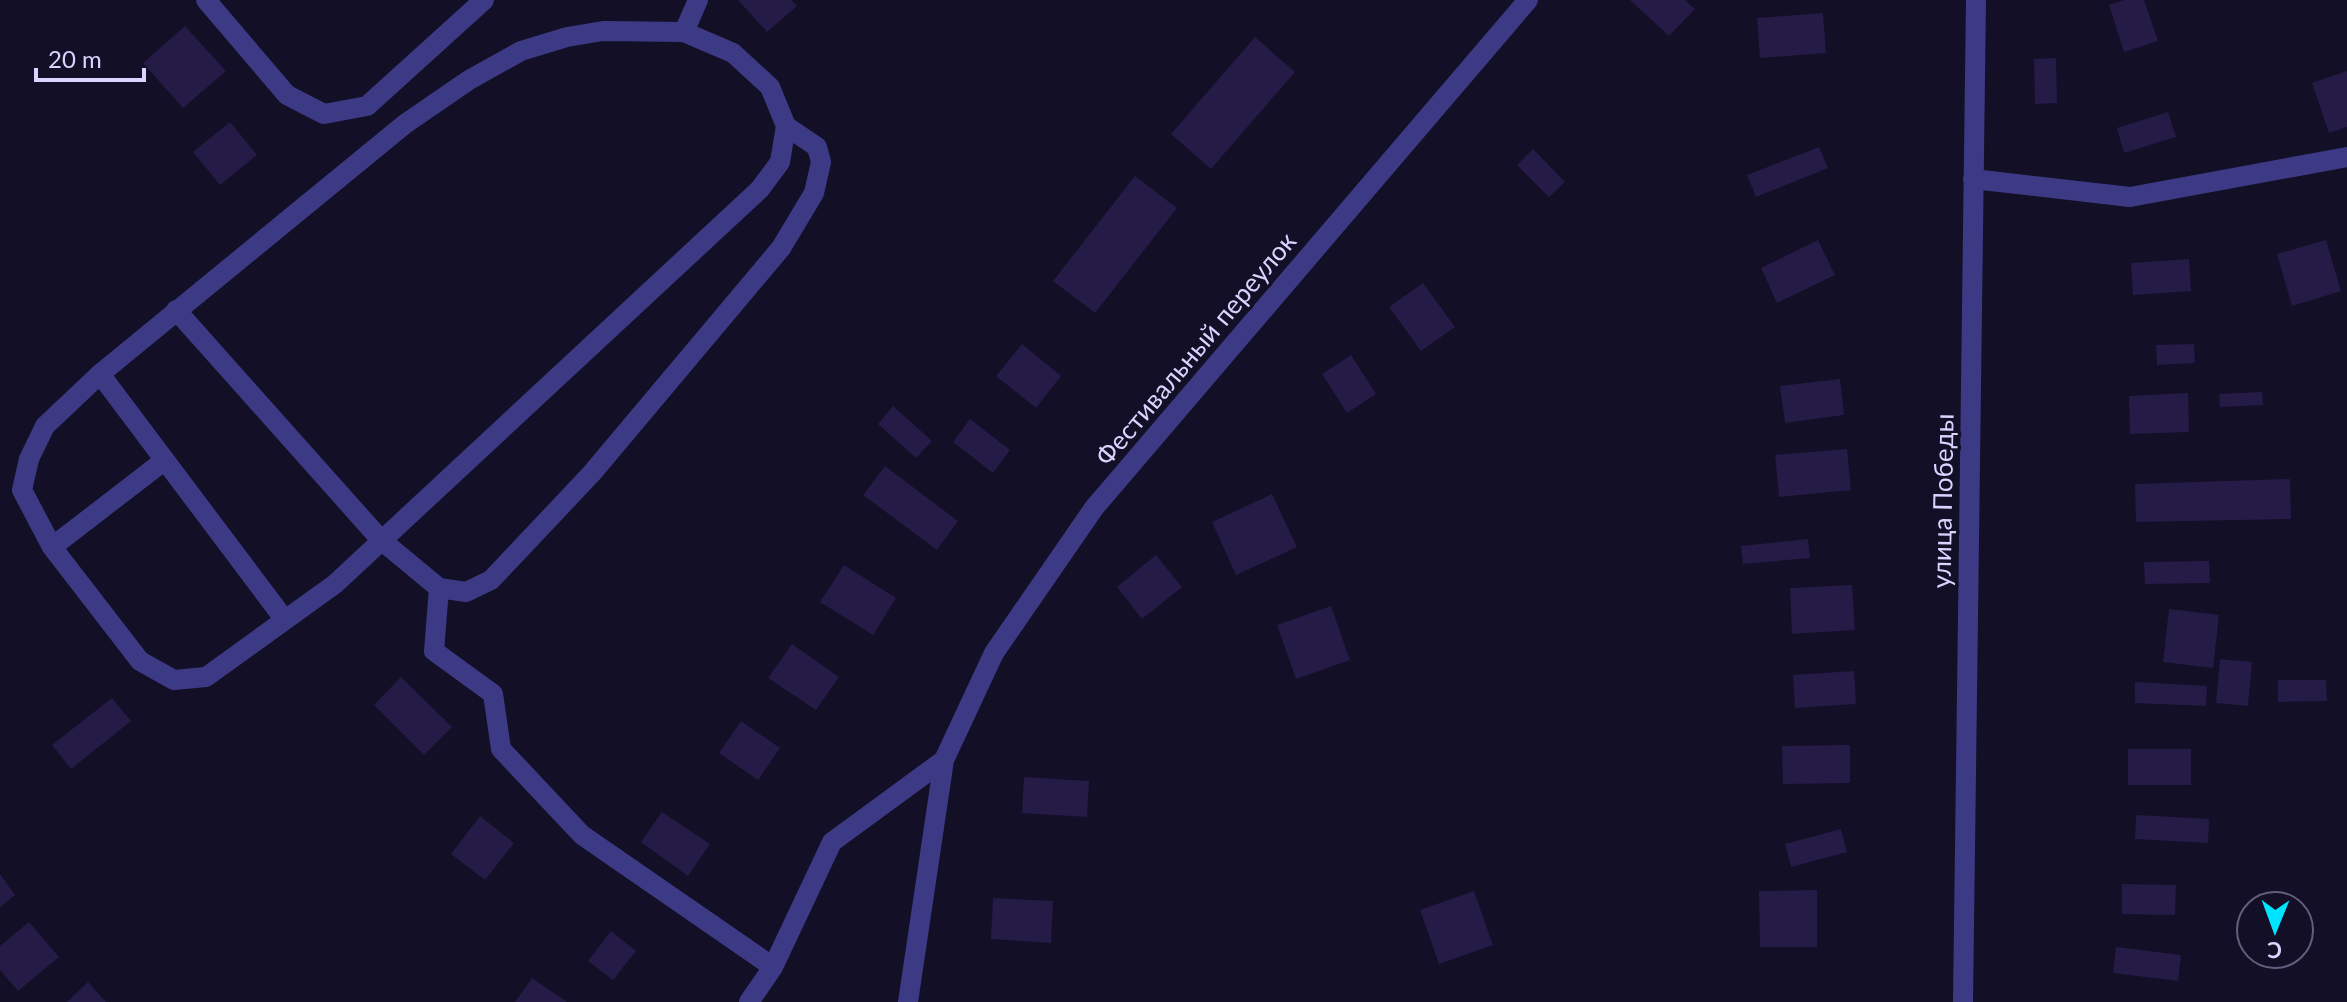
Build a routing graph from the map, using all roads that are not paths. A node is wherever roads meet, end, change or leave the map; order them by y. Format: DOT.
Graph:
graph roads {
  1 [pos="206,0"];
  2 [pos="484,0"];
  3 [pos="698,0"];
  4 [pos="1528,0"];
  5 [pos="1976,0"];
  6 [pos="684,32"];
  7 [pos="786,126"];
  8 [pos="2347,157"];
  9 [pos="1973,179"];
  10 [pos="176,310"];
  11 [pos="100,374"];
  12 [pos="165,460"];
  13 [pos="381,540"];
  14 [pos="52,547"];
  15 [pos="439,588"];
  16 [pos="285,620"];
  17 [pos="944,760"];
  18 [pos="773,967"];
  19 [pos="749,1002"];
  20 [pos="908,1002"];
  21 [pos="1963,1002"];
  1 -- 2 [label="street"];
  3 -- 6 [label="street"];
  4 -- 17 [label="street, Фестивальный переулок"];
  5 -- 9 [label="street, улица Победы"];
  6 -- 7 [label="street"];
  6 -- 10 [label="street"];
  7 -- 13 [label="street"];
  7 -- 15 [label="street"];
  8 -- 9 [label="street"];
  9 -- 21 [label="street, улица Победы"];
  10 -- 11 [label="street"];
  10 -- 13 [label="street"];
  11 -- 12 [label="street"];
  11 -- 14 [label="street"];
  12 -- 14 [label="street"];
  12 -- 16 [label="street"];
  13 -- 15 [label="street"];
  13 -- 16 [label="street"];
  14 -- 16 [label="street"];
  15 -- 18 [label="street"];
  17 -- 18 [label="street, Фестивальный переулок"];
  17 -- 20 [label="street, Фестивальный переулок"];
  18 -- 19 [label="street, Фестивальный переулок"];
}
